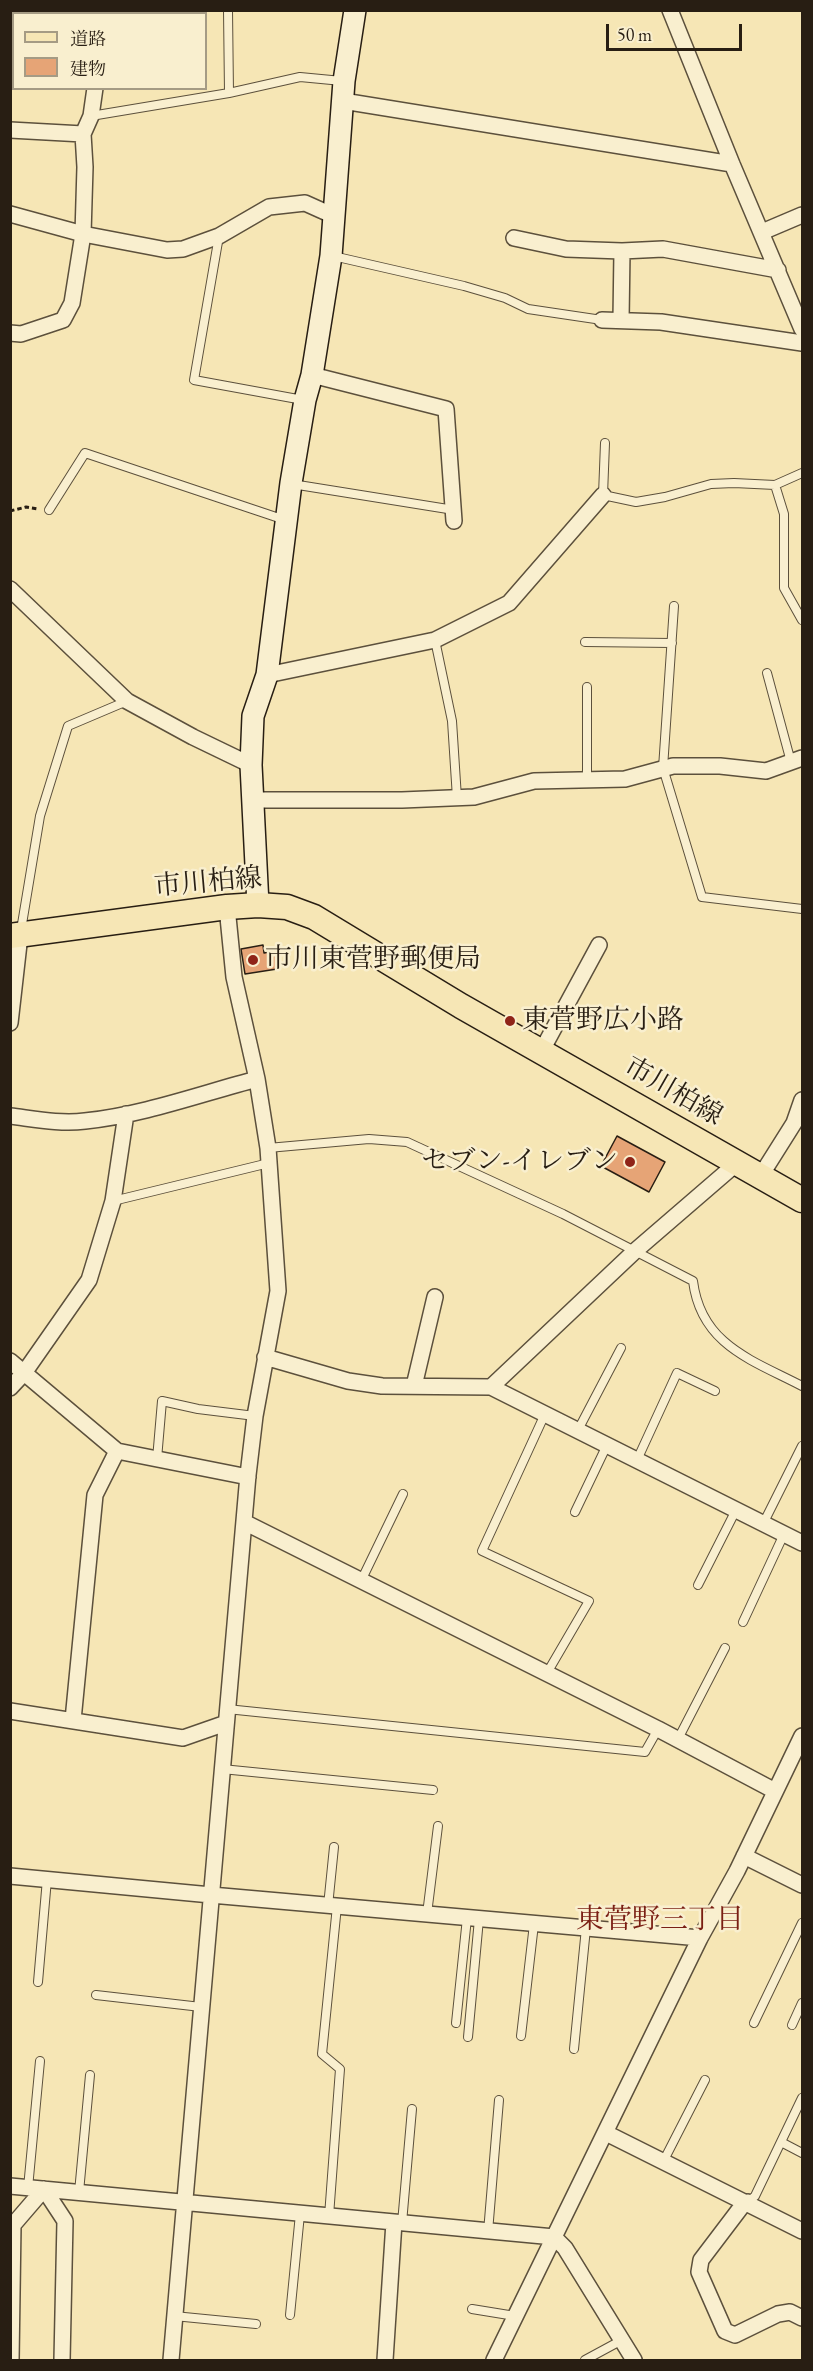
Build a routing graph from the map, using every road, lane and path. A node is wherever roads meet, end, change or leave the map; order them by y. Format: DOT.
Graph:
graph roads {
  1 [pos="228,10"];
  2 [pos="355,10"];
  3 [pos="670,10"];
  4 [pos="95,90"];
  5 [pos="343,91"];
  6 [pos="229,93"];
  7 [pos="91,116"];
  8 [pos="10,130"];
  9 [pos="83,134"];
  10 [pos="732,164"];
  11 [pos="10,214"];
  12 [pos="802,215"];
  13 [pos="334,216"];
  14 [pos="762,232"];
  15 [pos="83,234"];
  16 [pos="219,236"];
  17 [pos="514,238"];
  18 [pos="622,251"];
  19 [pos="331,256"];
  20 [pos="778,270"];
  21 [pos="602,320"];
  22 [pos="621,320"];
  23 [pos="801,321"];
  24 [pos="10,333"];
  25 [pos="802,343"];
  26 [pos="312,375"];
  27 [pos="305,400"];
  28 [pos="605,443"];
  29 [pos="802,473"];
  30 [pos="291,483"];
  31 [pos="775,485"];
  32 [pos="603,495"];
  33 [pos="49,510"];
  34 [pos="10,511"];
  35 [pos="454,515"];
  36 [pos="286,520"];
  37 [pos="10,589"];
  38 [pos="674,606"];
  39 [pos="802,620"];
  40 [pos="435,640"];
  41 [pos="585,642"];
  42 [pos="672,644"];
  43 [pos="767,673"];
  44 [pos="267,675"];
  45 [pos="587,687"];
  46 [pos="127,701"];
  47 [pos="797,760"];
  48 [pos="251,765"];
  49 [pos="663,768"];
  50 [pos="587,780"];
  51 [pos="457,798"];
  52 [pos="253,800"];
  53 [pos="258,905"];
  54 [pos="227,907"];
  55 [pos="802,909"];
  56 [pos="15,935"];
  57 [pos="598,945"];
  58 [pos="10,1023"];
  59 [pos="542,1052"];
  60 [pos="257,1079"];
  61 [pos="802,1100"];
  62 [pos="126,1114"];
  63 [pos="10,1116"];
  64 [pos="269,1155"];
  65 [pos="737,1163"];
  66 [pos="760,1177"];
  67 [pos="802,1200"];
  68 [pos="113,1201"];
  69 [pos="635,1251"];
  70 [pos="435,1297"];
  71 [pos="621,1348"];
  72 [pos="265,1357"];
  73 [pos="10,1361"];
  74 [pos="24,1373"];
  75 [pos="414,1386"];
  76 [pos="802,1386"];
  77 [pos="491,1387"];
  78 [pos="10,1388"];
  79 [pos="715,1391"];
  80 [pos="545,1414"];
  81 [pos="255,1416"];
  82 [pos="578,1430"];
  83 [pos="607,1445"];
  84 [pos="802,1446"];
  85 [pos="117,1451"];
  86 [pos="156,1459"];
  87 [pos="637,1460"];
  88 [pos="794,1464"];
  89 [pos="802,1468"];
  90 [pos="248,1477"];
  91 [pos="403,1494"];
  92 [pos="736,1510"];
  93 [pos="574,1512"];
  94 [pos="244,1522"];
  95 [pos="763,1524"];
  96 [pos="784,1534"];
  97 [pos="802,1543"];
  98 [pos="361,1581"];
  99 [pos="698,1585"];
  100 [pos="743,1622"];
  101 [pos="724,1648"];
  102 [pos="547,1673"];
  103 [pos="10,1711"];
  104 [pos="227,1716"];
  105 [pos="74,1720"];
  106 [pos="658,1729"];
  107 [pos="802,1736"];
  108 [pos="678,1739"];
  109 [pos="222,1769"];
  110 [pos="433,1790"];
  111 [pos="775,1791"];
  112 [pos="438,1826"];
  113 [pos="334,1847"];
  114 [pos="744,1856"];
  115 [pos="10,1876"];
  116 [pos="47,1879"];
  117 [pos="802,1885"];
  118 [pos="211,1895"];
  119 [pos="332,1906"];
  120 [pos="427,1914"];
  121 [pos="473,1918"];
  122 [pos="802,1923"];
  123 [pos="534,1924"];
  124 [pos="586,1928"];
  125 [pos="700,1938"];
  126 [pos="38,1982"];
  127 [pos="96,1995"];
  128 [pos="802,2003"];
  129 [pos="201,2007"];
  130 [pos="456,2023"];
  131 [pos="754,2023"];
  132 [pos="792,2025"];
  133 [pos="521,2036"];
  134 [pos="468,2037"];
  135 [pos="574,2049"];
  136 [pos="40,2061"];
  137 [pos="90,2075"];
  138 [pos="705,2080"];
  139 [pos="802,2098"];
  140 [pos="499,2100"];
  141 [pos="412,2109"];
  142 [pos="606,2133"];
  143 [pos="781,2142"];
  144 [pos="802,2153"];
  145 [pos="663,2162"];
  146 [pos="10,2186"];
  147 [pos="36,2188"];
  148 [pos="79,2192"];
  149 [pos="748,2202"];
  150 [pos="184,2203"];
  151 [pos="300,2214"];
  152 [pos="329,2216"];
  153 [pos="398,2222"];
  154 [pos="802,2230"];
  155 [pos="488,2232"];
  156 [pos="554,2237"];
  157 [pos="472,2309"];
  158 [pos="290,2315"];
  159 [pos="174,2316"];
  160 [pos="515,2316"];
  161 [pos="802,2318"];
  162 [pos="256,2324"];
  163 [pos="622,2340"];
  164 [pos="175,2360"];
  165 [pos="11,2361"];
  166 [pos="62,2361"];
  167 [pos="385,2361"];
  168 [pos="494,2361"];
  169 [pos="585,2361"];
  170 [pos="634,2361"];
  1 -- 6 [label="lane"];
  2 -- 5 [label="street"];
  3 -- 10 [label="street"];
  4 -- 7 [label="street"];
  5 -- 6 [label="lane"];
  5 -- 10 [label="street"];
  5 -- 13 [label="street"];
  6 -- 7 [label="lane"];
  7 -- 9 [label="street"];
  8 -- 9 [label="street"];
  9 -- 15 [label="street"];
  10 -- 14 [label="street"];
  11 -- 15 [label="street"];
  12 -- 14 [label="street"];
  13 -- 16 [label="street"];
  13 -- 19 [label="street"];
  14 -- 20 [label="street"];
  15 -- 16 [label="street"];
  15 -- 24 [label="street"];
  16 -- 27 [label="lane"];
  17 -- 18 [label="street"];
  18 -- 20 [label="street"];
  18 -- 22 [label="street"];
  19 -- 21 [label="lane"];
  19 -- 26 [label="street"];
  20 -- 23 [label="street"];
  21 -- 22 [label="street"];
  22 -- 25 [label="street"];
  26 -- 27 [label="street"];
  26 -- 35 [label="street"];
  27 -- 30 [label="street"];
  28 -- 32 [label="lane"];
  29 -- 31 [label="lane"];
  30 -- 35 [label="lane"];
  30 -- 36 [label="street"];
  31 -- 32 [label="lane"];
  31 -- 39 [label="lane"];
  32 -- 40 [label="street"];
  33 -- 34 [label="path"];
  33 -- 36 [label="lane"];
  36 -- 44 [label="street"];
  37 -- 46 [label="street"];
  38 -- 42 [label="lane"];
  40 -- 44 [label="street"];
  40 -- 51 [label="lane"];
  41 -- 42 [label="lane"];
  42 -- 49 [label="lane"];
  43 -- 47 [label="lane"];
  44 -- 48 [label="street"];
  45 -- 50 [label="lane"];
  46 -- 48 [label="street"];
  46 -- 56 [label="lane"];
  47 -- 49 [label="street"];
  48 -- 52 [label="street"];
  49 -- 50 [label="street"];
  49 -- 55 [label="lane"];
  50 -- 51 [label="street"];
  51 -- 52 [label="street"];
  52 -- 53 [label="street"];
  53 -- 54 [label="main road, 市川柏線"];
  53 -- 59 [label="main road, 市川柏線"];
  54 -- 56 [label="main road, 市川柏線"];
  54 -- 60 [label="street"];
  56 -- 58 [label="street"];
  57 -- 59 [label="street"];
  59 -- 65 [label="main road, 市川柏線"];
  60 -- 62 [label="street"];
  60 -- 64 [label="street"];
  61 -- 66 [label="street"];
  62 -- 63 [label="street"];
  62 -- 68 [label="street"];
  64 -- 68 [label="lane"];
  64 -- 69 [label="lane"];
  64 -- 72 [label="street"];
  65 -- 66 [label="main road, 市川柏線"];
  65 -- 69 [label="street"];
  66 -- 67 [label="main road, 市川柏線"];
  68 -- 74 [label="street"];
  69 -- 76 [label="lane"];
  69 -- 77 [label="street"];
  70 -- 75 [label="street"];
  71 -- 82 [label="lane"];
  72 -- 75 [label="street"];
  72 -- 81 [label="street"];
  73 -- 74 [label="street"];
  74 -- 78 [label="street"];
  74 -- 85 [label="street"];
  75 -- 77 [label="street"];
  77 -- 80 [label="street"];
  79 -- 87 [label="lane"];
  80 -- 82 [label="street"];
  80 -- 102 [label="lane"];
  81 -- 86 [label="lane"];
  81 -- 90 [label="street"];
  82 -- 83 [label="street"];
  83 -- 87 [label="street"];
  83 -- 93 [label="lane"];
  84 -- 88 [label="lane"];
  85 -- 86 [label="street"];
  85 -- 105 [label="street"];
  86 -- 90 [label="street"];
  87 -- 92 [label="street"];
  88 -- 89 [label="lane"];
  88 -- 95 [label="lane"];
  90 -- 94 [label="street"];
  91 -- 98 [label="lane"];
  92 -- 95 [label="street"];
  92 -- 99 [label="lane"];
  94 -- 98 [label="street"];
  94 -- 104 [label="street"];
  95 -- 96 [label="street"];
  96 -- 97 [label="street"];
  96 -- 100 [label="lane"];
  98 -- 102 [label="street"];
  101 -- 108 [label="lane"];
  102 -- 106 [label="street"];
  103 -- 105 [label="street"];
  104 -- 105 [label="street"];
  104 -- 106 [label="lane"];
  104 -- 109 [label="street"];
  106 -- 108 [label="street"];
  107 -- 111 [label="street"];
  108 -- 111 [label="street"];
  109 -- 110 [label="lane"];
  109 -- 118 [label="street"];
  111 -- 114 [label="street"];
  112 -- 120 [label="lane"];
  113 -- 119 [label="lane"];
  114 -- 117 [label="street"];
  114 -- 125 [label="street"];
  115 -- 116 [label="street"];
  116 -- 118 [label="street"];
  116 -- 126 [label="lane"];
  118 -- 119 [label="street"];
  118 -- 129 [label="street"];
  119 -- 120 [label="street"];
  119 -- 152 [label="lane"];
  120 -- 121 [label="street"];
  121 -- 123 [label="street"];
  121 -- 130 [label="lane"];
  121 -- 134 [label="lane"];
  122 -- 131 [label="lane"];
  123 -- 124 [label="street"];
  123 -- 133 [label="lane"];
  124 -- 125 [label="street"];
  124 -- 135 [label="lane"];
  125 -- 142 [label="street"];
  127 -- 129 [label="lane"];
  128 -- 132 [label="lane"];
  129 -- 150 [label="street"];
  136 -- 147 [label="lane"];
  137 -- 148 [label="lane"];
  138 -- 145 [label="lane"];
  139 -- 143 [label="lane"];
  140 -- 155 [label="lane"];
  141 -- 153 [label="lane"];
  142 -- 145 [label="street"];
  142 -- 156 [label="street"];
  143 -- 144 [label="lane"];
  143 -- 149 [label="lane"];
  145 -- 149 [label="street"];
  146 -- 147 [label="street"];
  147 -- 148 [label="street"];
  147 -- 165 [label="street"];
  147 -- 166 [label="street"];
  148 -- 150 [label="street"];
  149 -- 154 [label="street"];
  149 -- 161 [label="street"];
  150 -- 151 [label="street"];
  150 -- 159 [label="street"];
  151 -- 152 [label="street"];
  151 -- 158 [label="lane"];
  152 -- 153 [label="street"];
  153 -- 155 [label="street"];
  153 -- 167 [label="street"];
  155 -- 156 [label="street"];
  156 -- 160 [label="street"];
  156 -- 163 [label="street"];
  157 -- 160 [label="lane"];
  159 -- 162 [label="lane"];
  159 -- 164 [label="street"];
  160 -- 168 [label="street"];
  163 -- 169 [label="lane"];
  163 -- 170 [label="street"];
}
